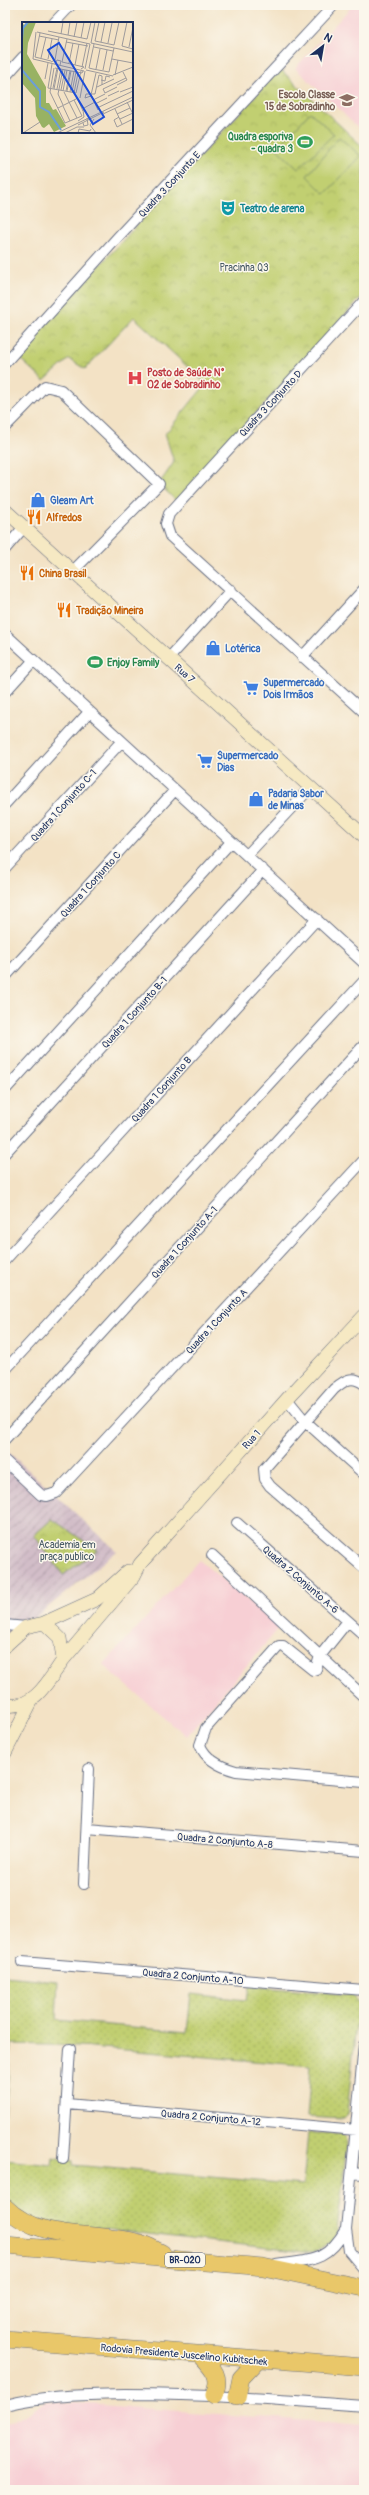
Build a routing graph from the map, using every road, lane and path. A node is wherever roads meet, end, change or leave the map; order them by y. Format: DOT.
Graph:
graph roads {
  1 [pos="70,5"];
  2 [pos="334,5"];
  3 [pos="55,22"];
  4 [pos="22,58"];
  5 [pos="5,77"];
  6 [pos="364,301"];
  7 [pos="5,363"];
  8 [pos="5,427"];
  9 [pos="5,510"];
  10 [pos="24,527"];
  11 [pos="5,549"];
  12 [pos="73,571"];
  13 [pos="364,589"];
  14 [pos="231,590"];
  15 [pos="5,634"];
  16 [pos="302,657"];
  17 [pos="169,658"];
  18 [pos="33,661"];
  19 [pos="5,692"];
  20 [pos="89,712"];
  21 [pos="364,712"];
  22 [pos="121,742"];
  23 [pos="311,787"];
  24 [pos="175,790"];
  25 [pos="5,804"];
  26 [pos="364,836"];
  27 [pos="231,842"];
  28 [pos="247,855"];
  29 [pos="5,868"];
  30 [pos="263,870"];
  31 [pos="317,919"];
  32 [pos="364,963"];
  33 [pos="5,977"];
  34 [pos="364,981"];
  35 [pos="364,1045"];
  36 [pos="5,1090"];
  37 [pos="5,1153"];
  38 [pos="364,1160"];
  39 [pos="5,1260"];
  40 [pos="364,1316"];
  41 [pos="5,1370"];
  42 [pos="364,1384"];
  43 [pos="287,1399"];
  44 [pos="305,1421"];
  45 [pos="5,1439"];
  46 [pos="5,1461"];
  47 [pos="364,1474"];
  48 [pos="237,1524"];
  49 [pos="212,1555"];
  50 [pos="140,1564"];
  51 [pos="364,1568"];
  52 [pos="348,1620"];
  53 [pos="44,1623"];
  54 [pos="5,1625"];
  55 [pos="26,1627"];
  56 [pos="364,1635"];
  57 [pos="5,1646"];
  58 [pos="320,1656"];
  59 [pos="63,1660"];
  60 [pos="362,1695"];
  61 [pos="32,1700"];
  62 [pos="5,1705"];
  63 [pos="5,1753"];
  64 [pos="89,1769"];
  65 [pos="364,1782"];
  66 [pos="87,1828"];
  67 [pos="364,1851"];
  68 [pos="84,1884"];
  69 [pos="22,1962"];
  70 [pos="364,1990"];
  71 [pos="364,2045"];
  72 [pos="70,2049"];
  73 [pos="67,2104"];
  74 [pos="356,2130"];
  75 [pos="63,2159"];
  76 [pos="352,2172"];
  77 [pos="364,2174"];
  78 [pos="5,2207"];
  79 [pos="346,2229"];
  80 [pos="5,2245"];
  81 [pos="176,2259"];
  82 [pos="263,2268"];
  83 [pos="364,2269"];
  84 [pos="364,2288"];
  85 [pos="5,2339"];
  86 [pos="201,2355"];
  87 [pos="257,2361"];
  88 [pos="364,2367"];
  89 [pos="214,2395"];
  90 [pos="236,2397"];
  91 [pos="5,2404"];
  92 [pos="364,2406"];
  1 -- 3 [label="street"];
  2 -- 7 [label="street, Quadra 3 Conjunto E"];
  4 -- 5 [label="street"];
  6 -- 14 [label="street, Quadra 3 Conjunto D"];
  8 -- 12 [label="street"];
  9 -- 10 [label="main road, Rua 7"];
  10 -- 11 [label="street"];
  10 -- 12 [label="main road, Rua 7"];
  12 -- 17 [label="main road, Rua 7"];
  13 -- 16 [label="street"];
  14 -- 16 [label="street"];
  14 -- 17 [label="street"];
  15 -- 18 [label="street"];
  16 -- 21 [label="street"];
  17 -- 23 [label="main road, Rua 7"];
  18 -- 19 [label="street"];
  18 -- 20 [label="street"];
  20 -- 22 [label="street"];
  20 -- 25 [label="street"];
  22 -- 24 [label="street"];
  22 -- 29 [label="street, Quadra 1 Conjunto C-1"];
  23 -- 26 [label="main road, Rua 7"];
  23 -- 28 [label="street"];
  24 -- 27 [label="street"];
  24 -- 33 [label="street, Quadra 1 Conjunto C"];
  27 -- 28 [label="street"];
  27 -- 36 [label="street"];
  28 -- 30 [label="street"];
  30 -- 31 [label="street"];
  30 -- 37 [label="street, Quadra 1 Conjunto B-1"];
  31 -- 32 [label="street"];
  31 -- 39 [label="street, Quadra 1 Conjunto B"];
  34 -- 41 [label="street"];
  35 -- 45 [label="street, Quadra 1 Conjunto A-1"];
  38 -- 46 [label="street, Quadra 1 Conjunto A"];
  40 -- 43 [label="main road, Rua 1"];
  42 -- 44 [label="street"];
  43 -- 44 [label="street"];
  43 -- 50 [label="main road, Rua 1"];
  44 -- 47 [label="street"];
  44 -- 51 [label="street"];
  48 -- 52 [label="street, Quadra 2 Conjunto A-6"];
  49 -- 58 [label="street"];
  50 -- 53 [label="main road"];
  50 -- 59 [label="main road"];
  52 -- 56 [label="street, Quadra 2 Conjunto A-6"];
  52 -- 58 [label="street"];
  53 -- 55 [label="main road"];
  53 -- 59 [label="main road"];
  54 -- 55 [label="street"];
  55 -- 57 [label="main road"];
  58 -- 60 [label="street"];
  58 -- 65 [label="street"];
  59 -- 61 [label="main road"];
  61 -- 62 [label="main road"];
  61 -- 63 [label="main road"];
  64 -- 66 [label="street"];
  66 -- 67 [label="street, Quadra 2 Conjunto A-8"];
  66 -- 68 [label="street"];
  69 -- 70 [label="street, Quadra 2 Conjunto A-10"];
  71 -- 74 [label="street"];
  72 -- 73 [label="street"];
  73 -- 74 [label="street, Quadra 2 Conjunto A-12"];
  73 -- 75 [label="street"];
  74 -- 76 [label="street"];
  76 -- 77 [label="street"];
  76 -- 79 [label="street"];
  78 -- 81 [label="highway"];
  79 -- 82 [label="street"];
  79 -- 83 [label="street"];
  80 -- 81 [label="highway, BR-020"];
  81 -- 82 [label="highway, BR-020"];
  82 -- 84 [label="highway, BR-020"];
  85 -- 86 [label="highway, Rodovia Presidente Juscelino Kubitschek"];
  86 -- 87 [label="highway, Rodovia Presidente Juscelino Kubitschek"];
  86 -- 89 [label="highway"];
  87 -- 88 [label="highway, Rodovia Presidente Juscelino Kubitschek"];
  87 -- 90 [label="highway"];
  89 -- 90 [label="street"];
  89 -- 91 [label="street"];
  90 -- 92 [label="street"];
}
